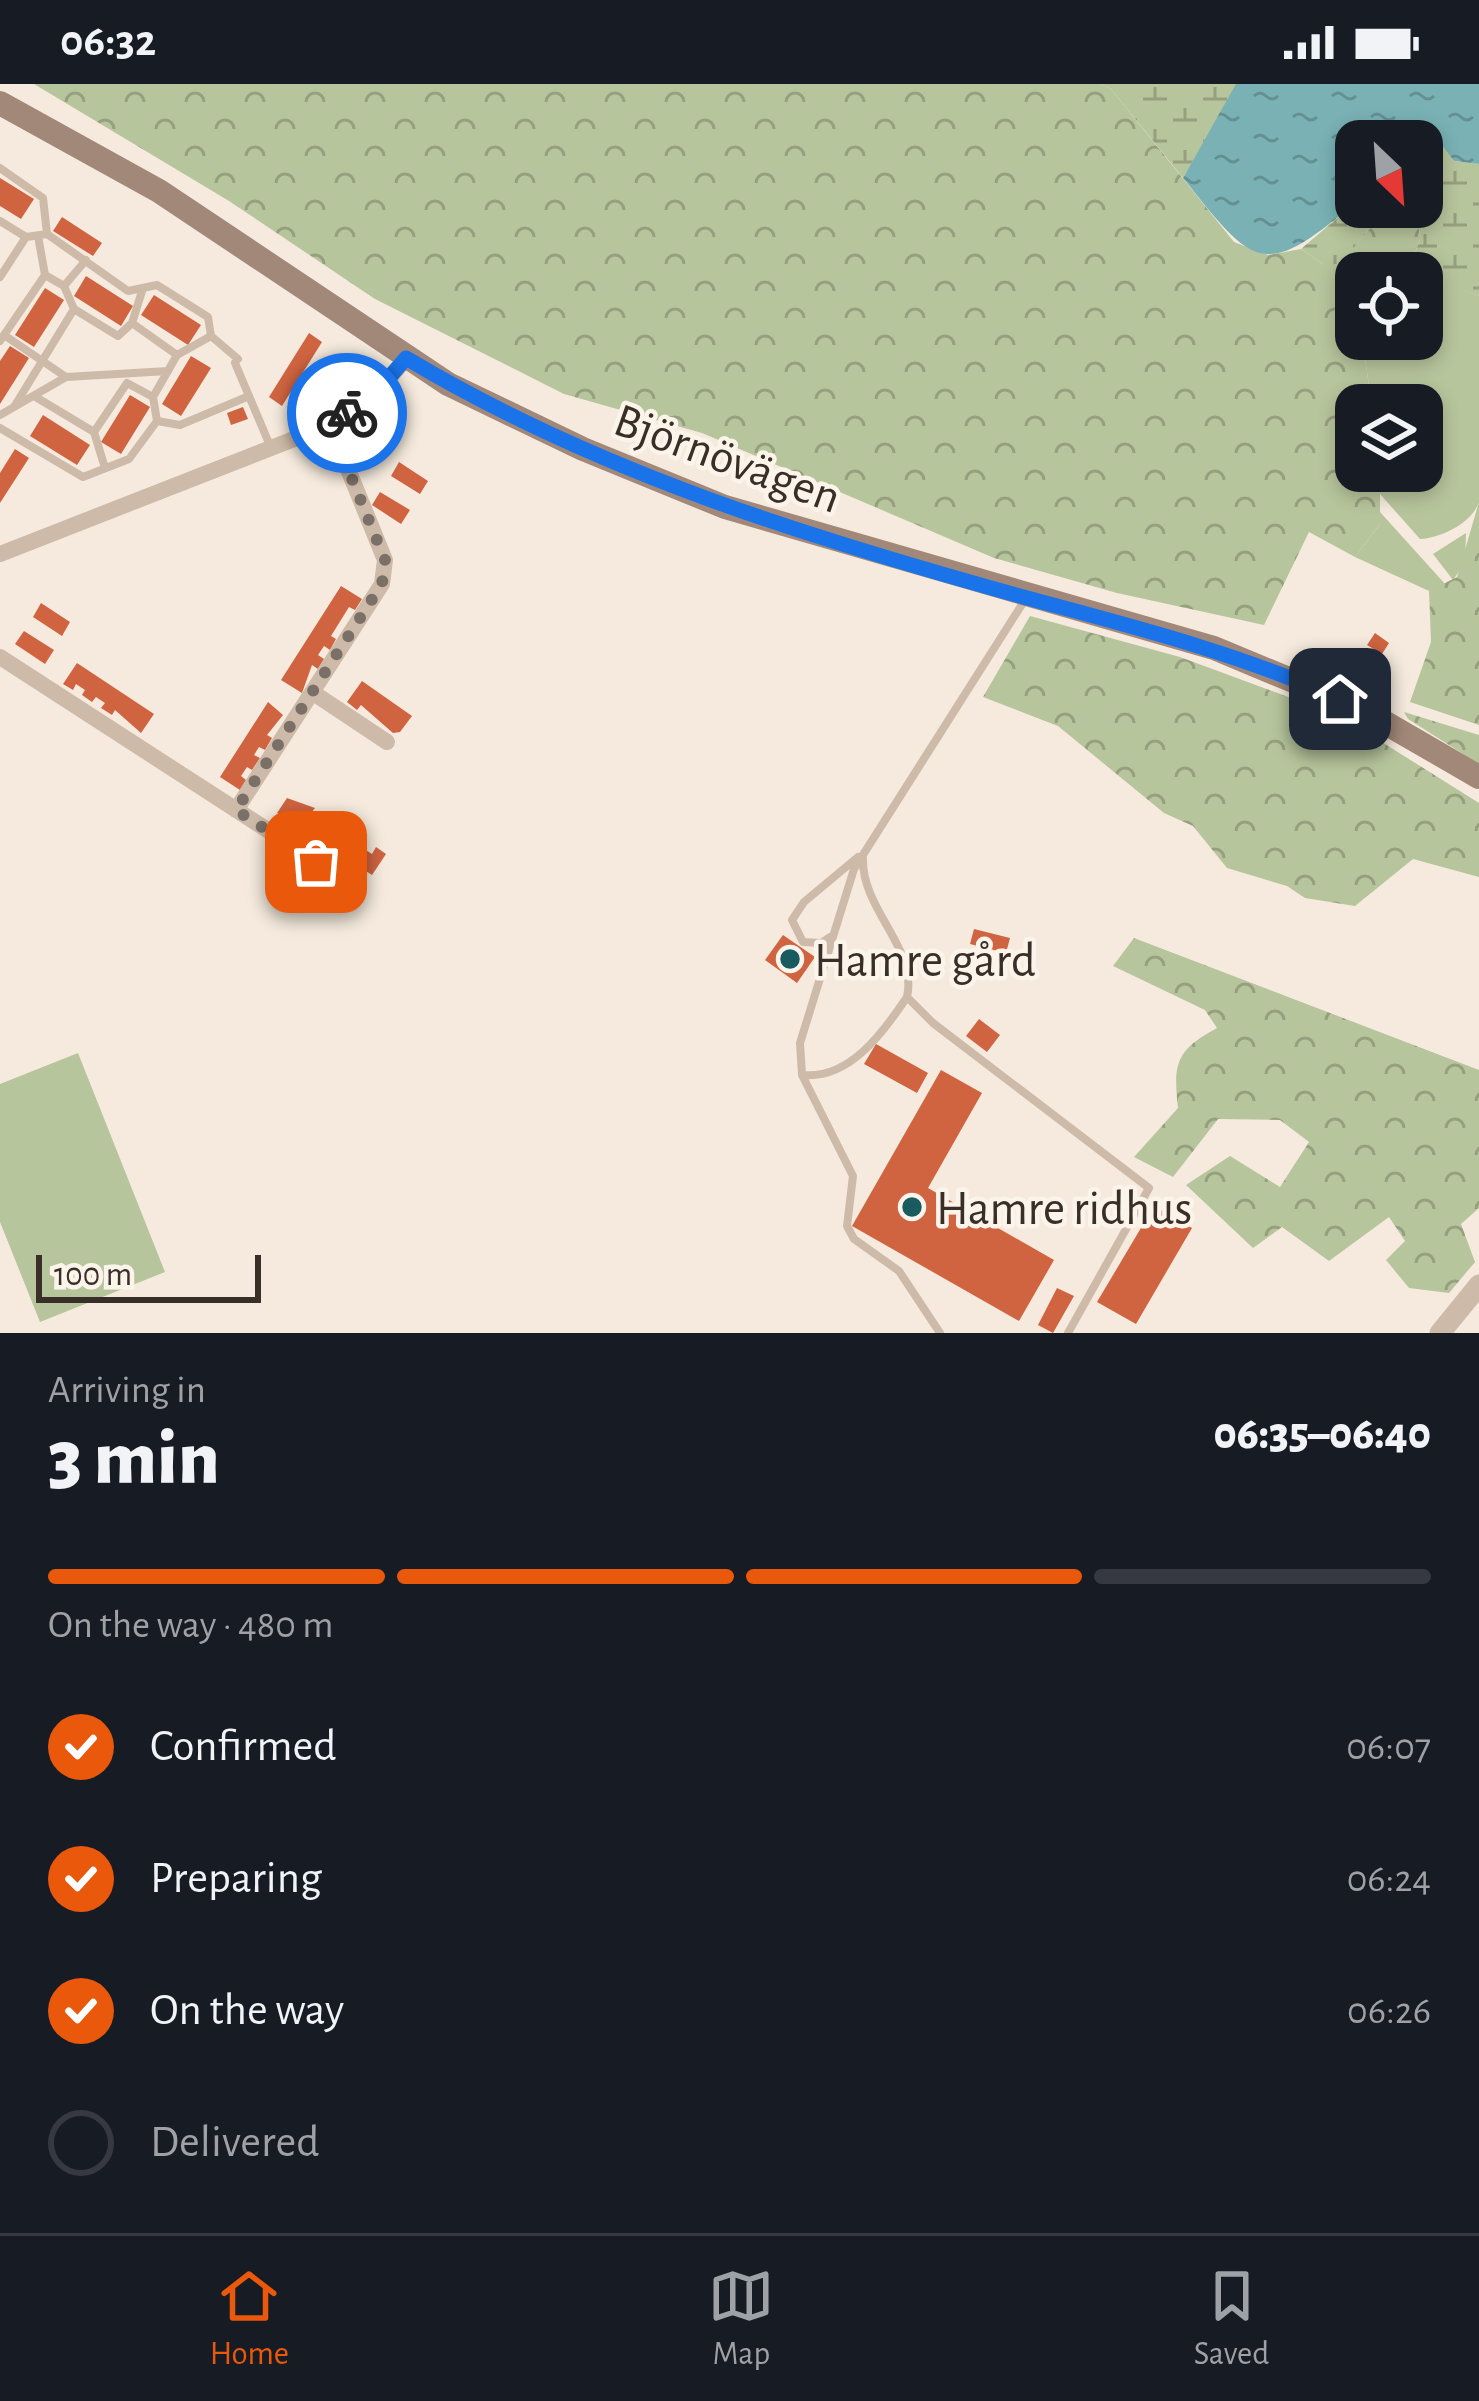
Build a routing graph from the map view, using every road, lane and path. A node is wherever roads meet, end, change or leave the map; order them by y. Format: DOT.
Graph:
graph roads {
  1 [pos="0,103"];
  2 [pos="0,168"];
  3 [pos="0,221"];
  4 [pos="42,235"];
  5 [pos="26,237"];
  6 [pos="86,260"];
  7 [pos="45,275"];
  8 [pos="0,277"];
  9 [pos="64,286"];
  10 [pos="143,288"];
  11 [pos="74,309"];
  12 [pos="132,323"];
  13 [pos="212,336"];
  14 [pos="2,338"];
  15 [pos="177,356"];
  16 [pos="406,358"];
  17 [pos="43,360"];
  18 [pos="168,371"];
  19 [pos="66,377"];
  20 [pos="127,378"];
  21 [pos="34,395"];
  22 [pos="249,396"];
  23 [pos="153,397"];
  24 [pos="14,407"];
  25 [pos="0,415"];
  26 [pos="157,421"];
  27 [pos="330,425"];
  28 [pos="0,428"];
  29 [pos="94,432"];
  30 [pos="272,449"];
  31 [pos="106,468"];
  32 [pos="0,554"];
  33 [pos="1026,598"];
  34 [pos="0,657"];
  35 [pos="315,694"];
  36 [pos="387,742"];
  37 [pos="1479,777"];
  38 [pos="236,810"];
  39 [pos="864,851"];
  40 [pos="357,888"];
  41 [pos="831,936"];
  42 [pos="908,997"];
  43 [pos="802,1075"];
  44 [pos="1479,1286"];
  45 [pos="940,1333"];
  46 [pos="1068,1333"];
  47 [pos="1440,1333"];
  1 -- 16 [label="main road, Björnövägen"];
  2 -- 4 [label="lane"];
  3 -- 5 [label="lane"];
  4 -- 5 [label="lane"];
  4 -- 6 [label="lane"];
  4 -- 7 [label="lane"];
  5 -- 8 [label="lane"];
  6 -- 9 [label="lane"];
  6 -- 10 [label="lane"];
  7 -- 9 [label="lane"];
  7 -- 14 [label="lane"];
  9 -- 11 [label="lane"];
  10 -- 12 [label="lane"];
  10 -- 13 [label="lane"];
  11 -- 12 [label="lane"];
  11 -- 17 [label="lane"];
  12 -- 15 [label="lane"];
  13 -- 15 [label="lane"];
  13 -- 22 [label="lane"];
  14 -- 17 [label="lane"];
  15 -- 18 [label="lane"];
  16 -- 27 [label="street"];
  16 -- 33 [label="main road, Björnövägen"];
  17 -- 19 [label="lane"];
  17 -- 24 [label="lane"];
  18 -- 20 [label="lane"];
  18 -- 23 [label="lane"];
  19 -- 20 [label="lane"];
  19 -- 21 [label="lane"];
  20 -- 23 [label="lane"];
  20 -- 29 [label="lane"];
  21 -- 24 [label="lane"];
  21 -- 29 [label="lane"];
  22 -- 26 [label="lane"];
  22 -- 30 [label="lane"];
  23 -- 26 [label="lane"];
  24 -- 25 [label="lane"];
  26 -- 31 [label="lane"];
  27 -- 30 [label="street"];
  27 -- 35 [label="street"];
  28 -- 31 [label="lane"];
  29 -- 31 [label="lane"];
  30 -- 32 [label="street"];
  33 -- 37 [label="main road, Björnövägen"];
  33 -- 39 [label="lane"];
  34 -- 38 [label="street"];
  35 -- 36 [label="street"];
  35 -- 38 [label="street"];
  38 -- 40 [label="street"];
  39 -- 41 [label="lane"];
  39 -- 41 [label="lane"];
  39 -- 42 [label="lane"];
  41 -- 43 [label="lane"];
  42 -- 43 [label="lane"];
  42 -- 46 [label="lane"];
  43 -- 45 [label="lane"];
  44 -- 47 [label="street"];
}
